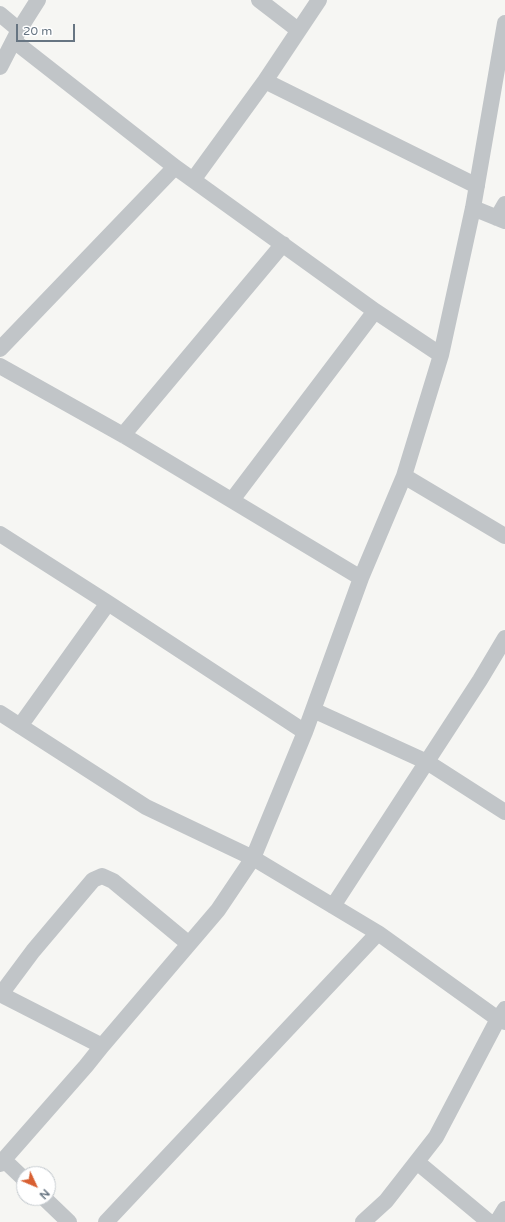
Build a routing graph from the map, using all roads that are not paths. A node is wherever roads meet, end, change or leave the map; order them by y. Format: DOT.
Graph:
graph roads {
  1 [pos="38,0"];
  2 [pos="258,0"];
  3 [pos="319,0"];
  4 [pos="0,14"];
  5 [pos="505,23"];
  6 [pos="298,30"];
  7 [pos="17,35"];
  8 [pos="0,67"];
  9 [pos="265,81"];
  10 [pos="175,167"];
  11 [pos="193,180"];
  12 [pos="477,186"];
  13 [pos="473,208"];
  14 [pos="502,214"];
  15 [pos="283,244"];
  16 [pos="375,310"];
  17 [pos="0,349"];
  18 [pos="441,355"];
  19 [pos="0,366"];
  20 [pos="123,435"];
  21 [pos="404,476"];
  22 [pos="232,500"];
  23 [pos="0,534"];
  24 [pos="505,536"];
  25 [pos="361,578"];
  26 [pos="108,603"];
  27 [pos="505,638"];
  28 [pos="313,710"];
  29 [pos="7,722"];
  30 [pos="305,732"];
  31 [pos="427,762"];
  32 [pos="505,812"];
  33 [pos="253,858"];
  34 [pos="333,906"];
  35 [pos="378,934"];
  36 [pos="189,944"];
  37 [pos="0,994"];
  38 [pos="503,1017"];
  39 [pos="102,1046"];
  40 [pos="2,1162"];
  41 [pos="417,1162"];
  42 [pos="16,1173"];
  43 [pos="52,1206"];
  44 [pos="505,1209"];
  45 [pos="69,1222"];
  46 [pos="106,1222"];
  47 [pos="363,1222"];
  48 [pos="490,1222"];
  49 [pos="497,1222"];
  1 -- 7 [label="street"];
  2 -- 6 [label="street"];
  3 -- 6 [label="street"];
  4 -- 7 [label="street"];
  5 -- 12 [label="street"];
  6 -- 9 [label="street"];
  7 -- 8 [label="street"];
  7 -- 10 [label="street"];
  9 -- 11 [label="street"];
  9 -- 12 [label="street"];
  10 -- 11 [label="street"];
  10 -- 17 [label="street"];
  11 -- 15 [label="street"];
  12 -- 13 [label="street"];
  13 -- 14 [label="street"];
  13 -- 18 [label="street"];
  15 -- 16 [label="street"];
  15 -- 20 [label="street"];
  16 -- 18 [label="street"];
  16 -- 22 [label="street"];
  18 -- 21 [label="street"];
  19 -- 20 [label="street"];
  20 -- 22 [label="street"];
  21 -- 24 [label="street"];
  21 -- 25 [label="street"];
  22 -- 25 [label="street"];
  23 -- 26 [label="street"];
  25 -- 28 [label="street"];
  26 -- 29 [label="street"];
  26 -- 30 [label="street"];
  27 -- 31 [label="street"];
  28 -- 30 [label="street"];
  28 -- 31 [label="street"];
  29 -- 33 [label="street"];
  30 -- 33 [label="street"];
  31 -- 32 [label="street"];
  31 -- 34 [label="street"];
  33 -- 34 [label="street"];
  33 -- 36 [label="street"];
  34 -- 35 [label="street"];
  35 -- 38 [label="street"];
  35 -- 46 [label="street"];
  36 -- 37 [label="street"];
  36 -- 39 [label="street"];
  37 -- 39 [label="street"];
  38 -- 41 [label="street"];
  39 -- 40 [label="street"];
  40 -- 42 [label="street"];
  41 -- 47 [label="street"];
  41 -- 48 [label="street"];
  43 -- 45 [label="street"];
  44 -- 49 [label="street"];
}
